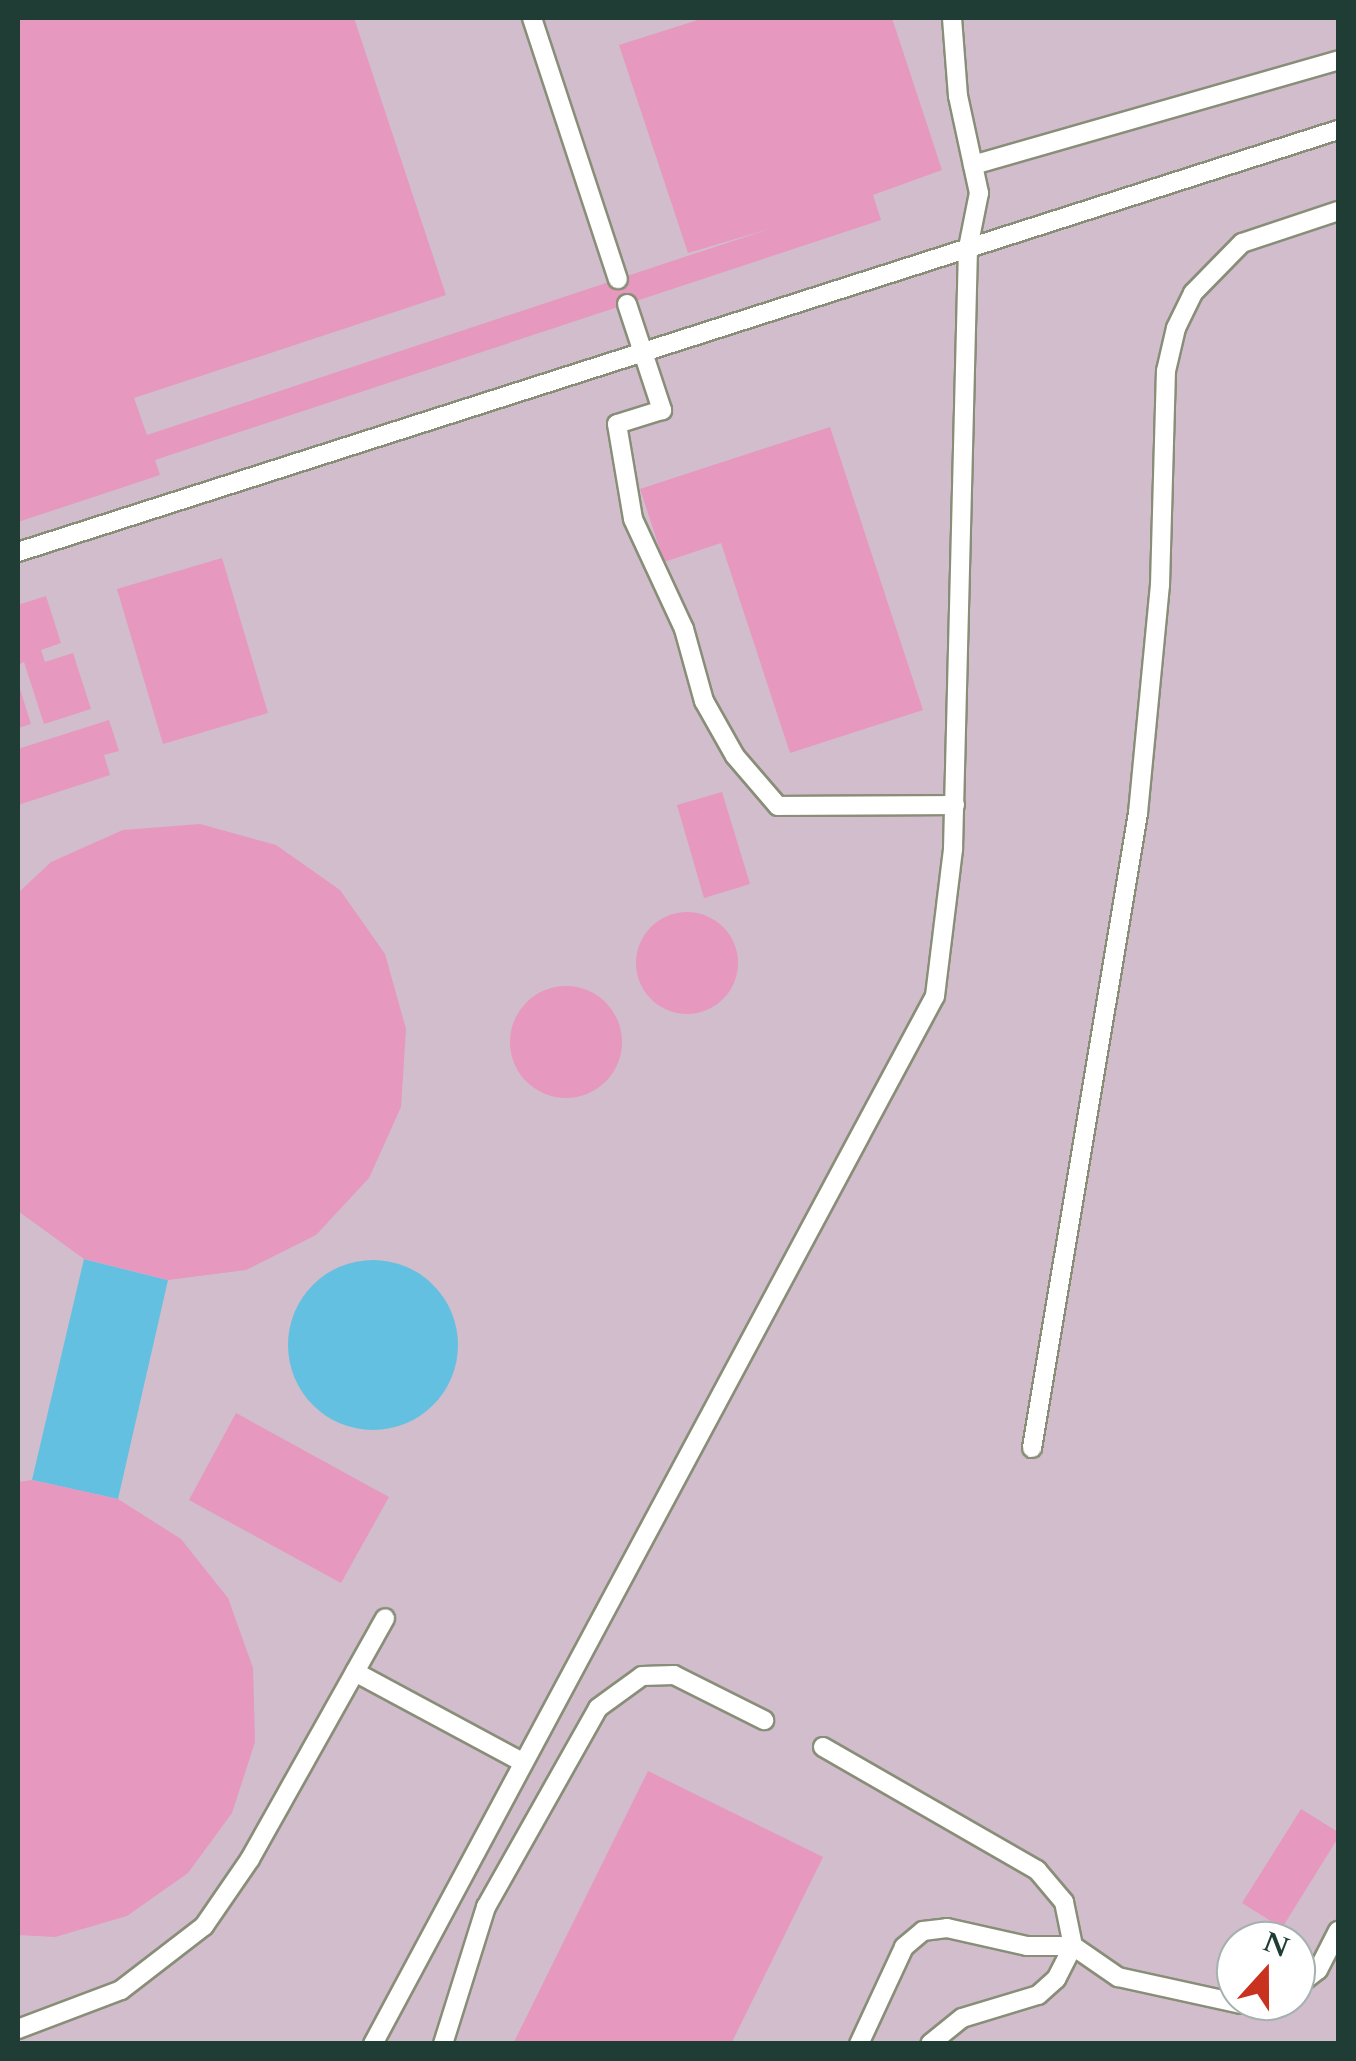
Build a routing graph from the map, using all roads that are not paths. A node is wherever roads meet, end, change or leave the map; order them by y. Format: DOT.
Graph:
graph roads {
  1 [pos="532,18"];
  2 [pos="952,18"];
  3 [pos="1338,60"];
  4 [pos="1338,130"];
  5 [pos="972,165"];
  6 [pos="1338,211"];
  7 [pos="968,248"];
  8 [pos="618,279"];
  9 [pos="627,304"];
  10 [pos="644,351"];
  11 [pos="18,552"];
  12 [pos="954,804"];
  13 [pos="1032,1448"];
  14 [pos="386,1618"];
  15 [pos="355,1672"];
  16 [pos="764,1720"];
  17 [pos="823,1747"];
  18 [pos="520,1761"];
  19 [pos="1338,1931"];
  20 [pos="1074,1946"];
  21 [pos="1316,1972"];
  22 [pos="1216,1999"];
  23 [pos="18,2028"];
  24 [pos="372,2044"];
  25 [pos="442,2044"];
  26 [pos="859,2044"];
  27 [pos="930,2044"];
  1 -- 8 [label="lane"];
  2 -- 5 [label="lane"];
  3 -- 5 [label="lane"];
  4 -- 7 [label="lane"];
  5 -- 7 [label="lane"];
  6 -- 13 [label="lane"];
  7 -- 10 [label="lane"];
  7 -- 12 [label="lane"];
  9 -- 10 [label="lane"];
  10 -- 11 [label="lane"];
  10 -- 12 [label="lane"];
  12 -- 18 [label="lane"];
  14 -- 15 [label="lane"];
  15 -- 18 [label="lane"];
  15 -- 23 [label="lane"];
  16 -- 25 [label="lane"];
  17 -- 20 [label="lane"];
  18 -- 24 [label="lane"];
  19 -- 21 [label="lane"];
  20 -- 22 [label="lane"];
  20 -- 26 [label="lane"];
  20 -- 27 [label="lane"];
}
